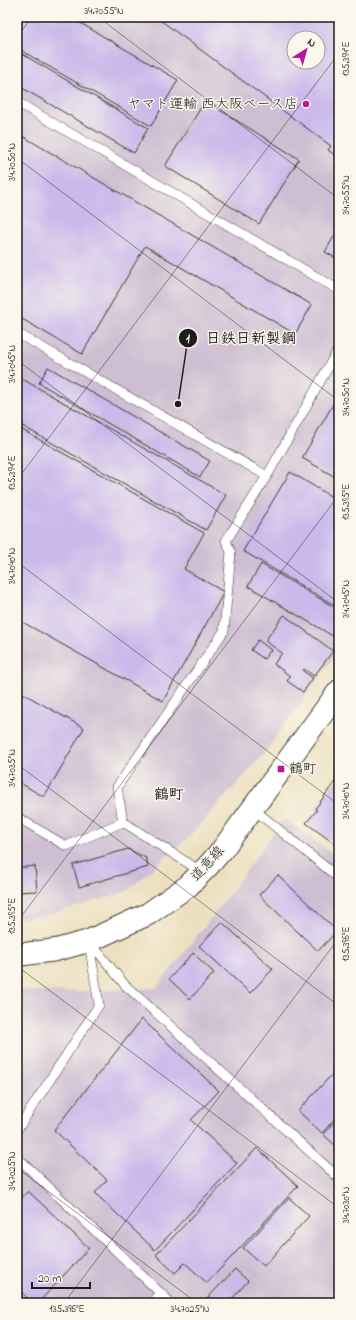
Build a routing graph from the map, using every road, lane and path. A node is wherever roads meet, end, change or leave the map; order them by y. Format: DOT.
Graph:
graph roads {
  1 [pos="17,102"];
  2 [pos="339,290"];
  3 [pos="17,333"];
  4 [pos="339,348"];
  5 [pos="267,476"];
  6 [pos="339,691"];
  7 [pos="252,808"];
  8 [pos="17,817"];
  9 [pos="123,822"];
  10 [pos="202,872"];
  11 [pos="339,878"];
  12 [pos="89,942"];
  13 [pos="17,955"];
  14 [pos="17,1130"];
  15 [pos="17,1157"];
  16 [pos="339,1178"];
  17 [pos="160,1293"];
  18 [pos="151,1303"];
  19 [pos="171,1303"];
  1 -- 2 [label="lane"];
  3 -- 5 [label="lane"];
  4 -- 5 [label="lane"];
  5 -- 9 [label="lane"];
  6 -- 7 [label="street, 道意線"];
  7 -- 10 [label="street, 道意線"];
  7 -- 11 [label="lane"];
  8 -- 9 [label="lane"];
  9 -- 10 [label="lane"];
  10 -- 12 [label="street, 道意線"];
  12 -- 13 [label="street, 道意線"];
  12 -- 14 [label="lane"];
  12 -- 16 [label="lane"];
  15 -- 17 [label="lane"];
  17 -- 18 [label="lane"];
  17 -- 19 [label="lane"];
}
